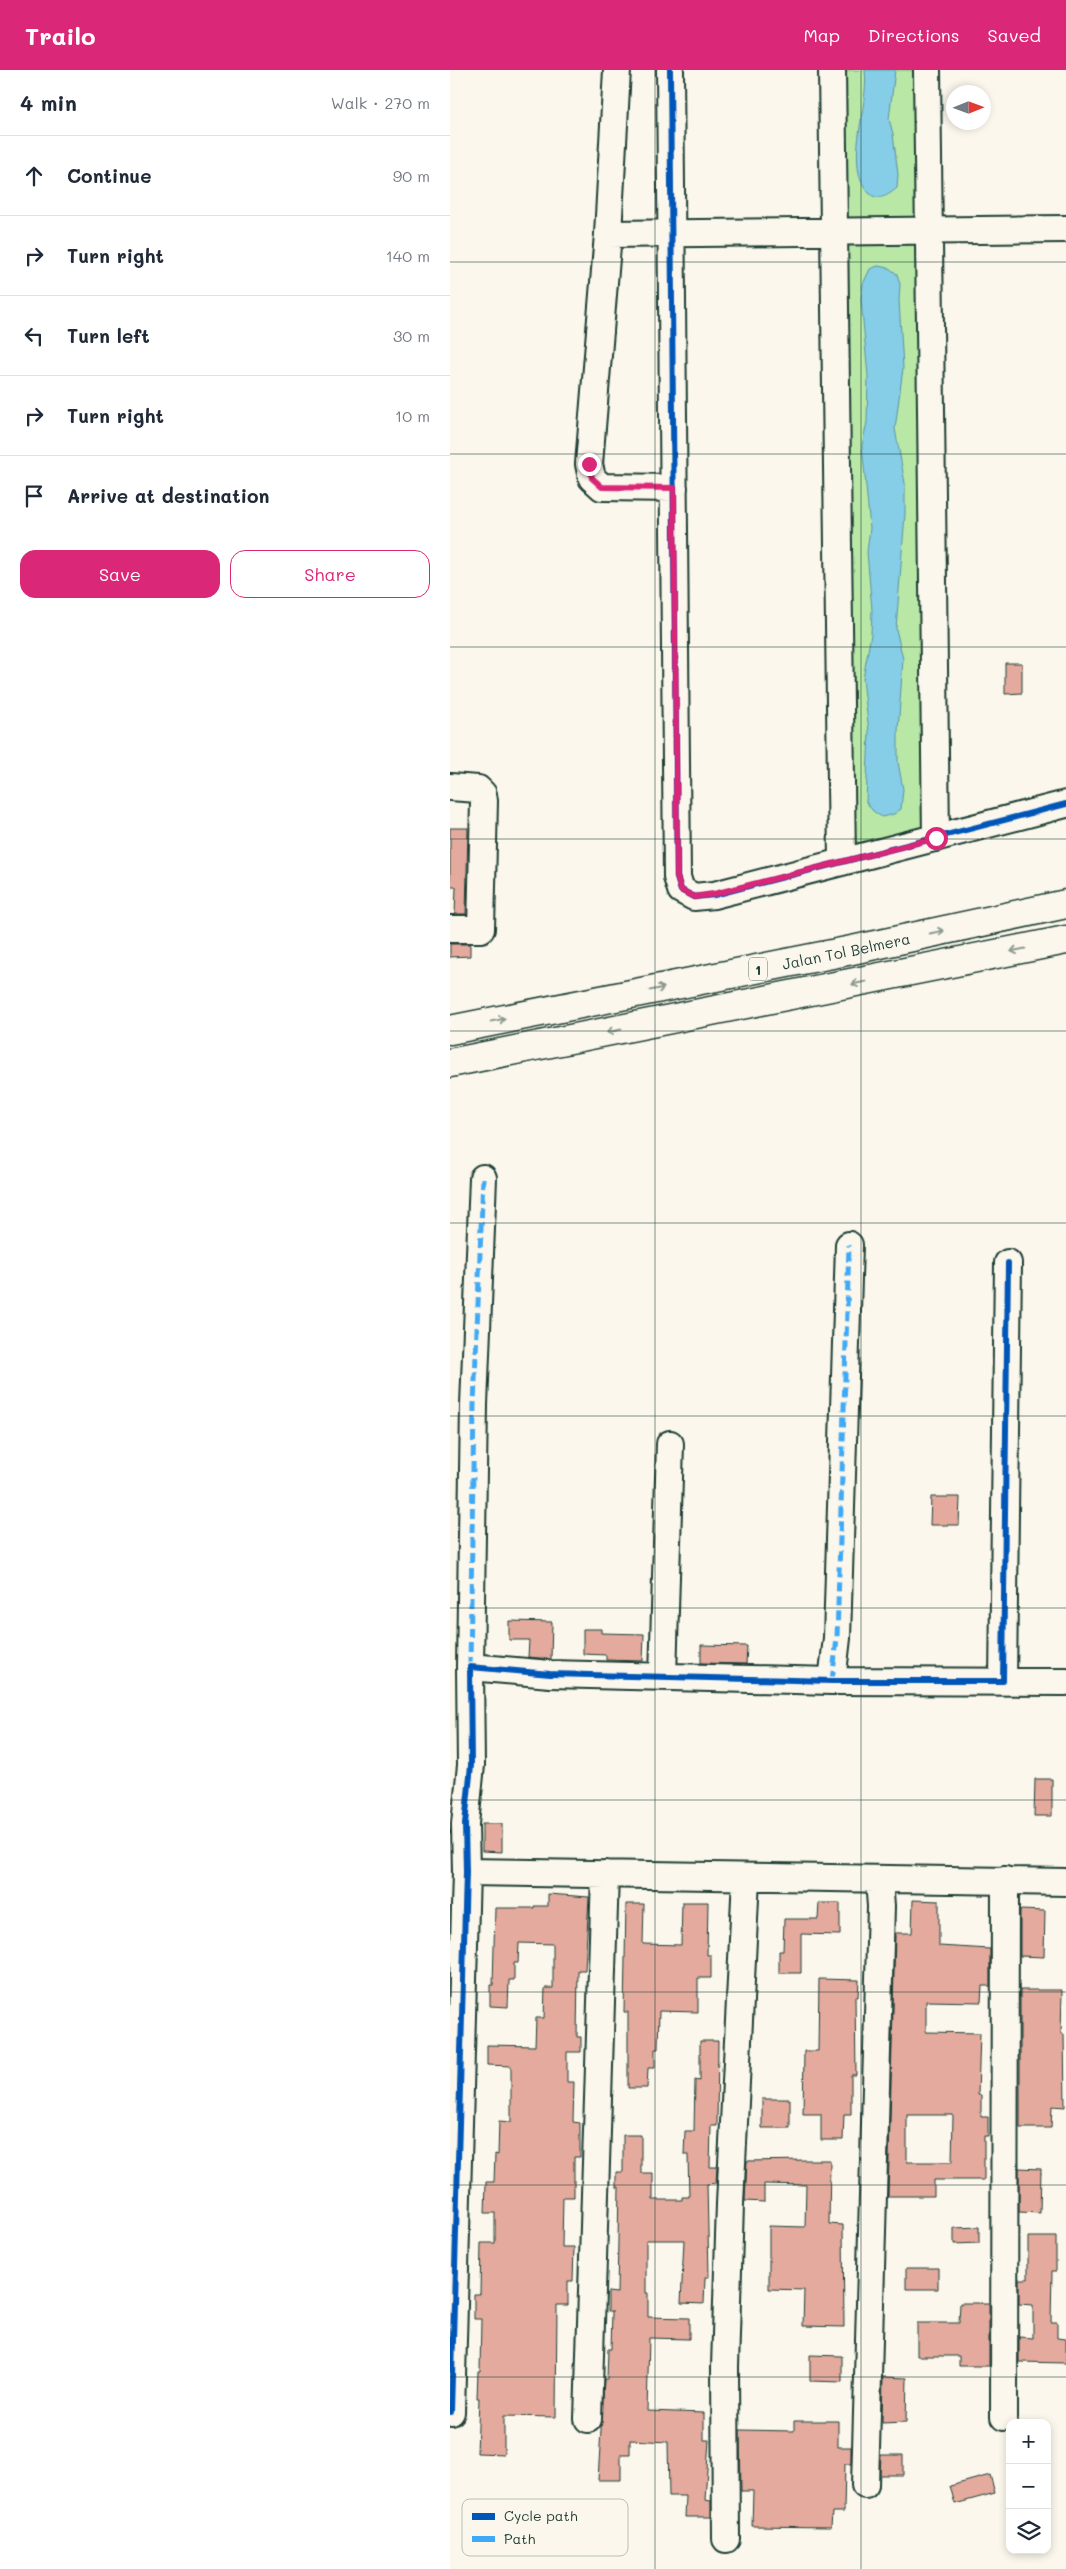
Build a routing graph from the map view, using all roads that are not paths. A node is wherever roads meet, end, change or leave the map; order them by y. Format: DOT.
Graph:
graph roads {
  1 [pos="617,70"];
  2 [pos="670,70"];
  3 [pos="832,70"];
  4 [pos="926,70"];
  5 [pos="1066,228"];
  6 [pos="929,230"];
  7 [pos="834,232"];
  8 [pos="671,233"];
  9 [pos="608,234"];
  10 [pos="674,488"];
  11 [pos="450,787"];
  12 [pos="1066,804"];
  13 [pos="936,838"];
  14 [pos="842,862"];
  15 [pos="1066,904"];
  16 [pos="450,929"];
  17 [pos="1066,940"];
  18 [pos="450,1030"];
  19 [pos="450,1064"];
  20 [pos="483,1178"];
  21 [pos="849,1244"];
  22 [pos="1008,1263"];
  23 [pos="670,1444"];
  24 [pos="470,1667"];
  25 [pos="662,1676"];
  26 [pos="832,1680"];
  27 [pos="1003,1681"];
  28 [pos="1066,1682"];
  29 [pos="457,1823"];
  30 [pos="466,1872"];
  31 [pos="605,1874"];
  32 [pos="746,1878"];
  33 [pos="1005,1880"];
  34 [pos="879,1881"];
  35 [pos="1066,1882"];
  36 [pos="451,2412"];
  37 [pos="1004,2417"];
  38 [pos="588,2419"];
  39 [pos="865,2485"];
  40 [pos="726,2539"];
  1 -- 9 [label="street"];
  2 -- 8 [label="street"];
  3 -- 7 [label="street"];
  4 -- 6 [label="street"];
  5 -- 6 [label="street"];
  6 -- 7 [label="street"];
  6 -- 13 [label="street"];
  7 -- 8 [label="street"];
  7 -- 14 [label="street"];
  8 -- 9 [label="street"];
  8 -- 10 [label="street"];
  9 -- 10 [label="street"];
  10 -- 14 [label="street"];
  11 -- 16 [label="street"];
  12 -- 13 [label="street"];
  13 -- 14 [label="street"];
  18 -- 15 [label="highway, Jalan Tol Belmera / 1, one-way"];
  17 -- 19 [label="highway, 1, one-way"];
  20 -- 24 [label="street"];
  21 -- 26 [label="street"];
  22 -- 27 [label="street"];
  23 -- 25 [label="street"];
  24 -- 25 [label="street"];
  24 -- 29 [label="street"];
  25 -- 26 [label="street"];
  26 -- 27 [label="street"];
  27 -- 28 [label="street"];
  29 -- 30 [label="street"];
  30 -- 31 [label="street"];
  30 -- 36 [label="street"];
  31 -- 32 [label="street"];
  31 -- 38 [label="street"];
  32 -- 34 [label="street"];
  32 -- 40 [label="street"];
  33 -- 34 [label="street"];
  33 -- 35 [label="street"];
  33 -- 37 [label="street"];
  34 -- 39 [label="street"];
}
